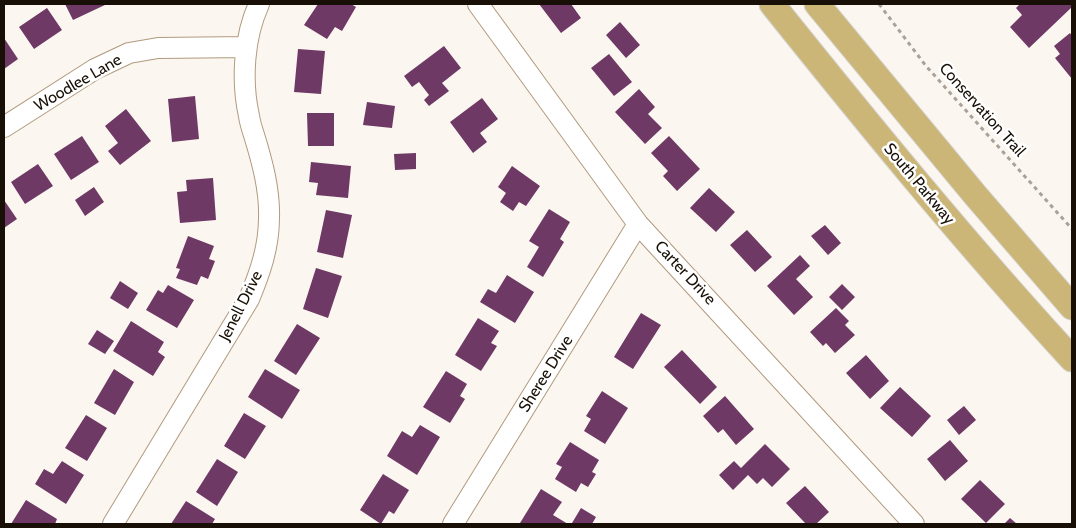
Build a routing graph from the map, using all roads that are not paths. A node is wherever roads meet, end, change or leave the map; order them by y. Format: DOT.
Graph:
graph roads {
  1 [pos="259,4"];
  2 [pos="478,4"];
  3 [pos="772,4"];
  4 [pos="817,4"];
  5 [pos="246,47"];
  6 [pos="4,128"];
  7 [pos="638,224"];
  8 [pos="1072,307"];
  9 [pos="1072,359"];
  10 [pos="113,524"];
  11 [pos="453,524"];
  12 [pos="914,524"];
  1 -- 5 [label="street, Jenell Drive"];
  2 -- 7 [label="street, Carter Drive"];
  3 -- 9 [label="main road, South Parkway"];
  4 -- 8 [label="main road"];
  5 -- 6 [label="street, Woodlee Lane"];
  5 -- 10 [label="street, Jenell Drive"];
  7 -- 11 [label="street, Sheree Drive"];
  7 -- 12 [label="street, Carter Drive"];
}
